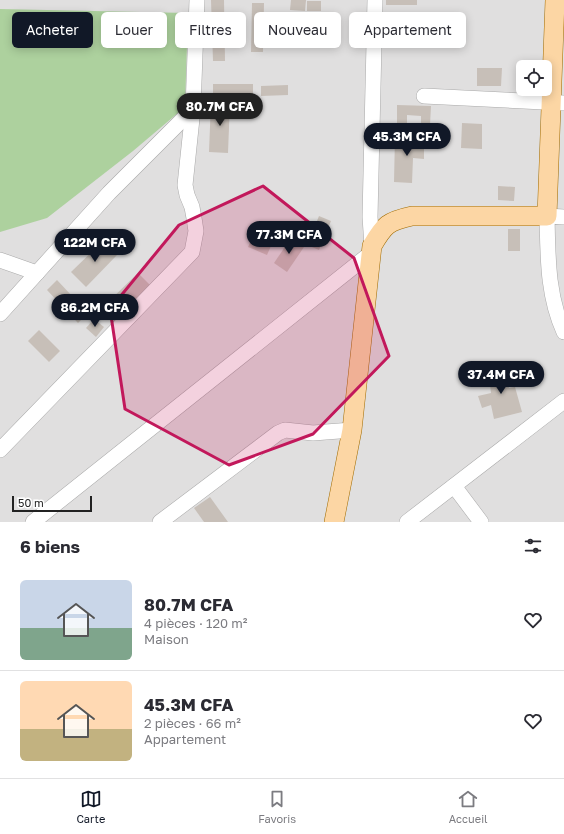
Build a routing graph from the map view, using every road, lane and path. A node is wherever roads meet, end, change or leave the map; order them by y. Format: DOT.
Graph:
graph roads {
  1 [pos="197,0"];
  2 [pos="375,0"];
  3 [pos="555,0"];
  4 [pos="424,96"];
  5 [pos="558,102"];
  6 [pos="193,109"];
  7 [pos="555,216"];
  8 [pos="372,250"];
  9 [pos="0,260"];
  10 [pos="37,273"];
  11 [pos="0,314"];
  12 [pos="564,332"];
  13 [pos="564,401"];
  14 [pos="352,430"];
  15 [pos="0,450"];
  16 [pos="454,486"];
  17 [pos="33,522"];
  18 [pos="160,522"];
  19 [pos="334,522"];
  20 [pos="407,522"];
  21 [pos="482,522"];
  1 -- 6 [label="street"];
  2 -- 8 [label="street"];
  3 -- 5 [label="main road"];
  4 -- 5 [label="street"];
  5 -- 7 [label="main road"];
  6 -- 10 [label="street"];
  6 -- 15 [label="street"];
  7 -- 8 [label="main road"];
  7 -- 12 [label="street"];
  8 -- 14 [label="main road"];
  8 -- 17 [label="street"];
  9 -- 10 [label="street"];
  10 -- 11 [label="street"];
  13 -- 16 [label="street"];
  14 -- 18 [label="street"];
  14 -- 19 [label="main road"];
  16 -- 20 [label="street"];
  16 -- 21 [label="street"];
}
